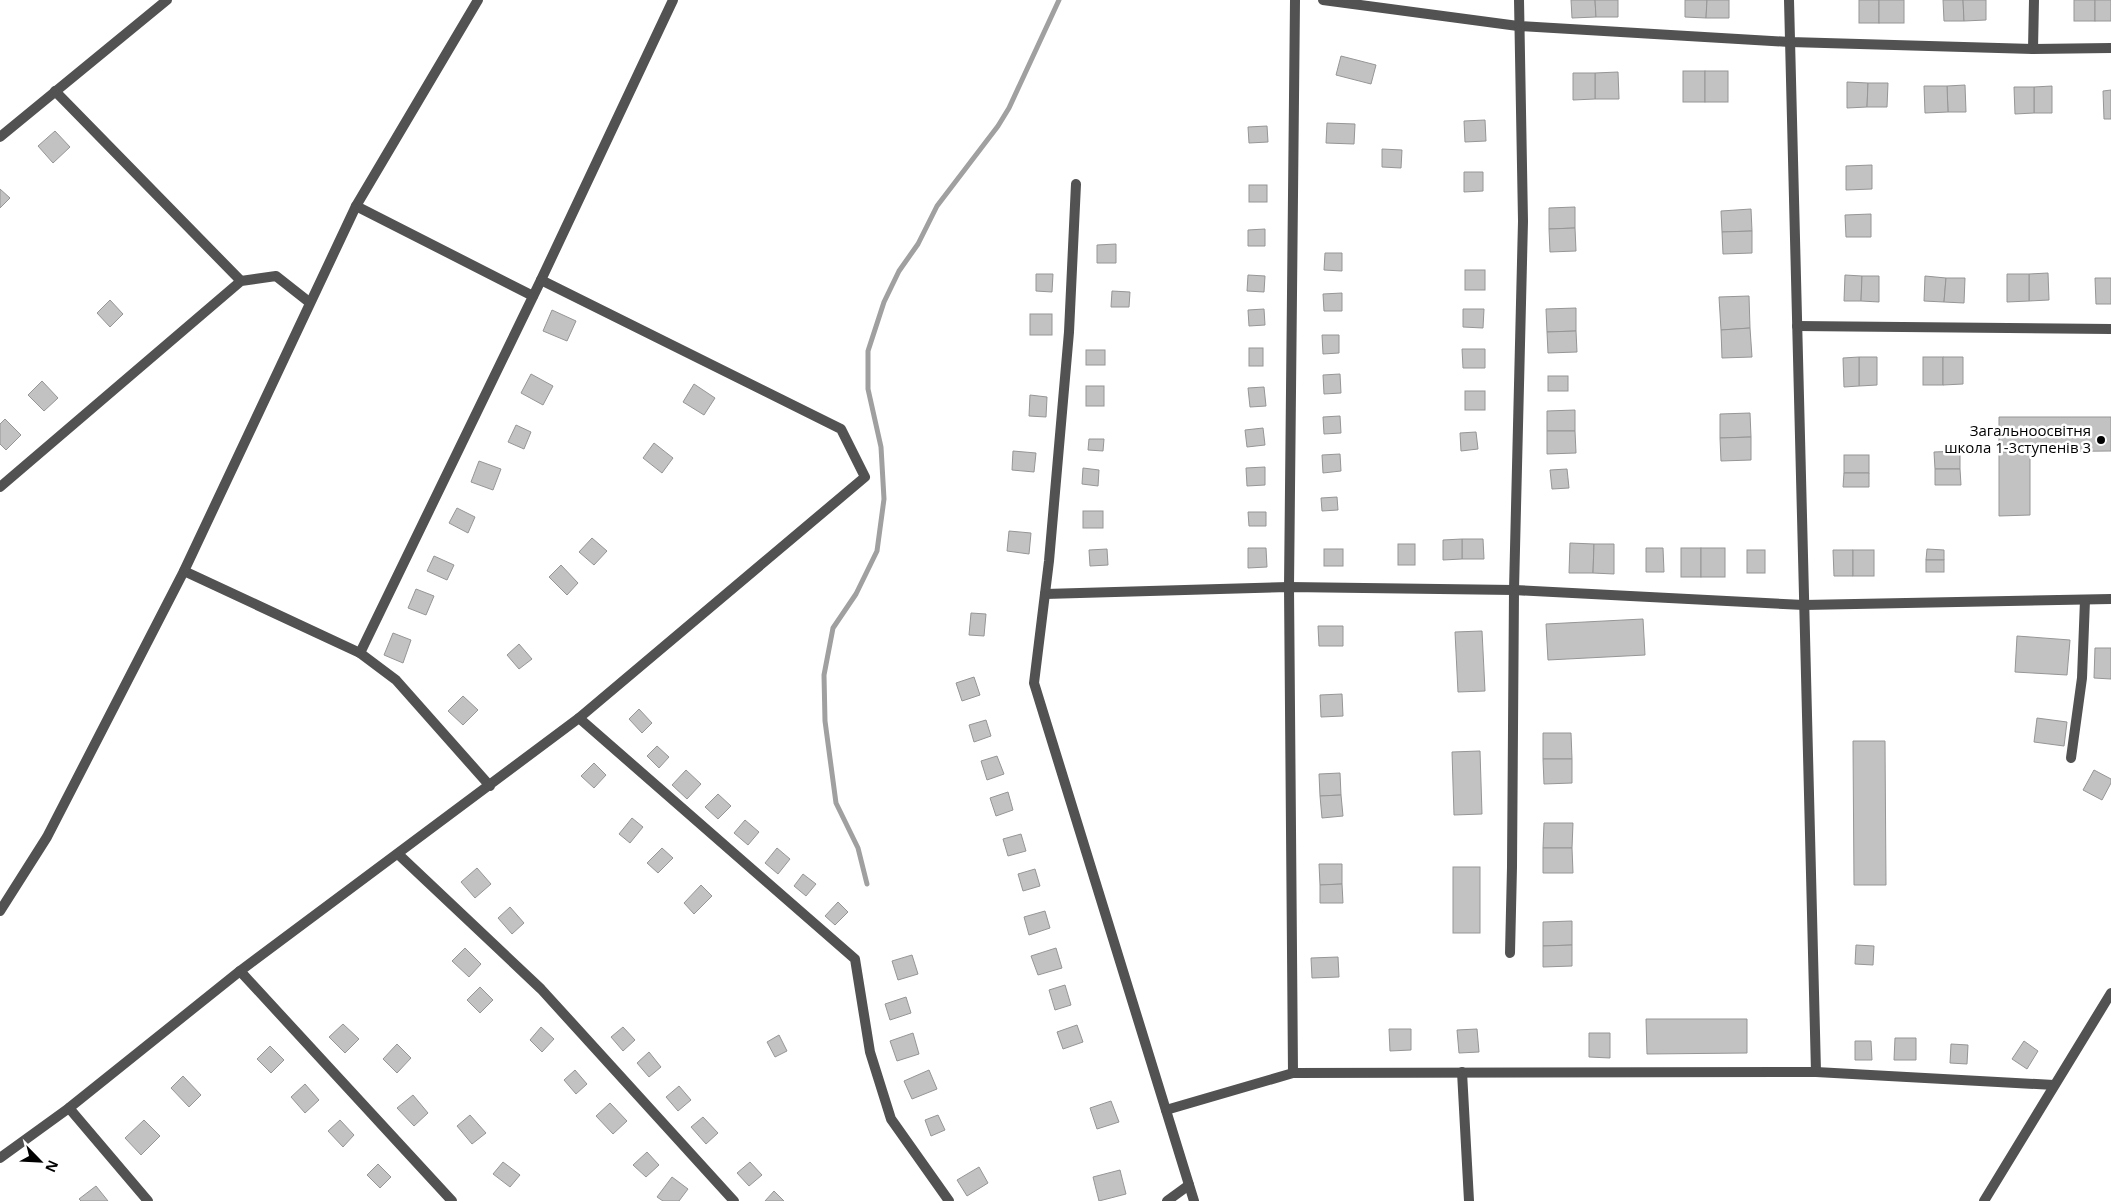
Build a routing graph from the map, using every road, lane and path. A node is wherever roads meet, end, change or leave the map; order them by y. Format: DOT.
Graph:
graph roads {
  1 [pos="167,0"];
  2 [pos="478,0"];
  3 [pos="673,0"];
  4 [pos="1295,0"];
  5 [pos="1323,0"];
  6 [pos="1519,0"];
  7 [pos="1789,0"];
  8 [pos="2034,0"];
  9 [pos="1518,26"];
  10 [pos="1790,42"];
  11 [pos="2111,48"];
  12 [pos="2033,49"];
  13 [pos="55,91"];
  14 [pos="0,137"];
  15 [pos="1076,184"];
  16 [pos="356,206"];
  17 [pos="541,280"];
  18 [pos="241,281"];
  19 [pos="532,296"];
  20 [pos="309,302"];
  21 [pos="1797,326"];
  22 [pos="2111,329"];
  23 [pos="0,487"];
  24 [pos="184,571"];
  25 [pos="1289,587"];
  26 [pos="1514,590"];
  27 [pos="1045,594"];
  28 [pos="2111,599"];
  29 [pos="2084,600"];
  30 [pos="1804,605"];
  31 [pos="360,653"];
  32 [pos="579,718"];
  33 [pos="2071,758"];
  34 [pos="490,786"];
  35 [pos="398,854"];
  36 [pos="0,911"];
  37 [pos="1510,953"];
  38 [pos="240,971"];
  39 [pos="2111,993"];
  40 [pos="1462,1072"];
  41 [pos="1816,1072"];
  42 [pos="1293,1073"];
  43 [pos="2054,1085"];
  44 [pos="69,1108"];
  45 [pos="1166,1110"];
  46 [pos="0,1158"];
  47 [pos="1189,1185"];
  48 [pos="148,1201"];
  49 [pos="452,1201"];
  50 [pos="734,1201"];
  51 [pos="949,1201"];
  52 [pos="1167,1201"];
  53 [pos="1194,1201"];
  54 [pos="1469,1201"];
  55 [pos="1984,1201"];
  1 -- 13 [label="street"];
  2 -- 16 [label="street"];
  3 -- 17 [label="street"];
  4 -- 25 [label="street"];
  5 -- 9 [label="street"];
  6 -- 9 [label="street"];
  7 -- 10 [label="street"];
  8 -- 12 [label="street"];
  9 -- 10 [label="street"];
  9 -- 26 [label="street"];
  10 -- 12 [label="street"];
  10 -- 21 [label="street"];
  11 -- 12 [label="street"];
  13 -- 14 [label="street"];
  13 -- 18 [label="street"];
  15 -- 27 [label="street"];
  16 -- 19 [label="street"];
  16 -- 20 [label="street"];
  17 -- 19 [label="street"];
  17 -- 32 [label="street"];
  18 -- 20 [label="street"];
  18 -- 23 [label="street"];
  19 -- 31 [label="street"];
  20 -- 24 [label="street"];
  21 -- 22 [label="street"];
  21 -- 30 [label="street"];
  24 -- 31 [label="street"];
  24 -- 36 [label="street"];
  25 -- 26 [label="street"];
  25 -- 27 [label="street"];
  25 -- 42 [label="street"];
  26 -- 30 [label="street"];
  26 -- 37 [label="street"];
  27 -- 45 [label="street"];
  28 -- 29 [label="street"];
  29 -- 30 [label="street"];
  29 -- 33 [label="street"];
  30 -- 41 [label="street"];
  31 -- 34 [label="street"];
  32 -- 34 [label="street"];
  32 -- 51 [label="street"];
  34 -- 35 [label="street"];
  35 -- 38 [label="street"];
  35 -- 50 [label="street"];
  38 -- 44 [label="street"];
  38 -- 49 [label="street"];
  39 -- 43 [label="street"];
  40 -- 41 [label="street"];
  40 -- 42 [label="street"];
  40 -- 54 [label="street"];
  41 -- 43 [label="street"];
  42 -- 45 [label="street"];
  43 -- 55 [label="street"];
  44 -- 46 [label="street"];
  44 -- 48 [label="street"];
  45 -- 47 [label="street"];
  47 -- 52 [label="street"];
  47 -- 53 [label="street"];
}
